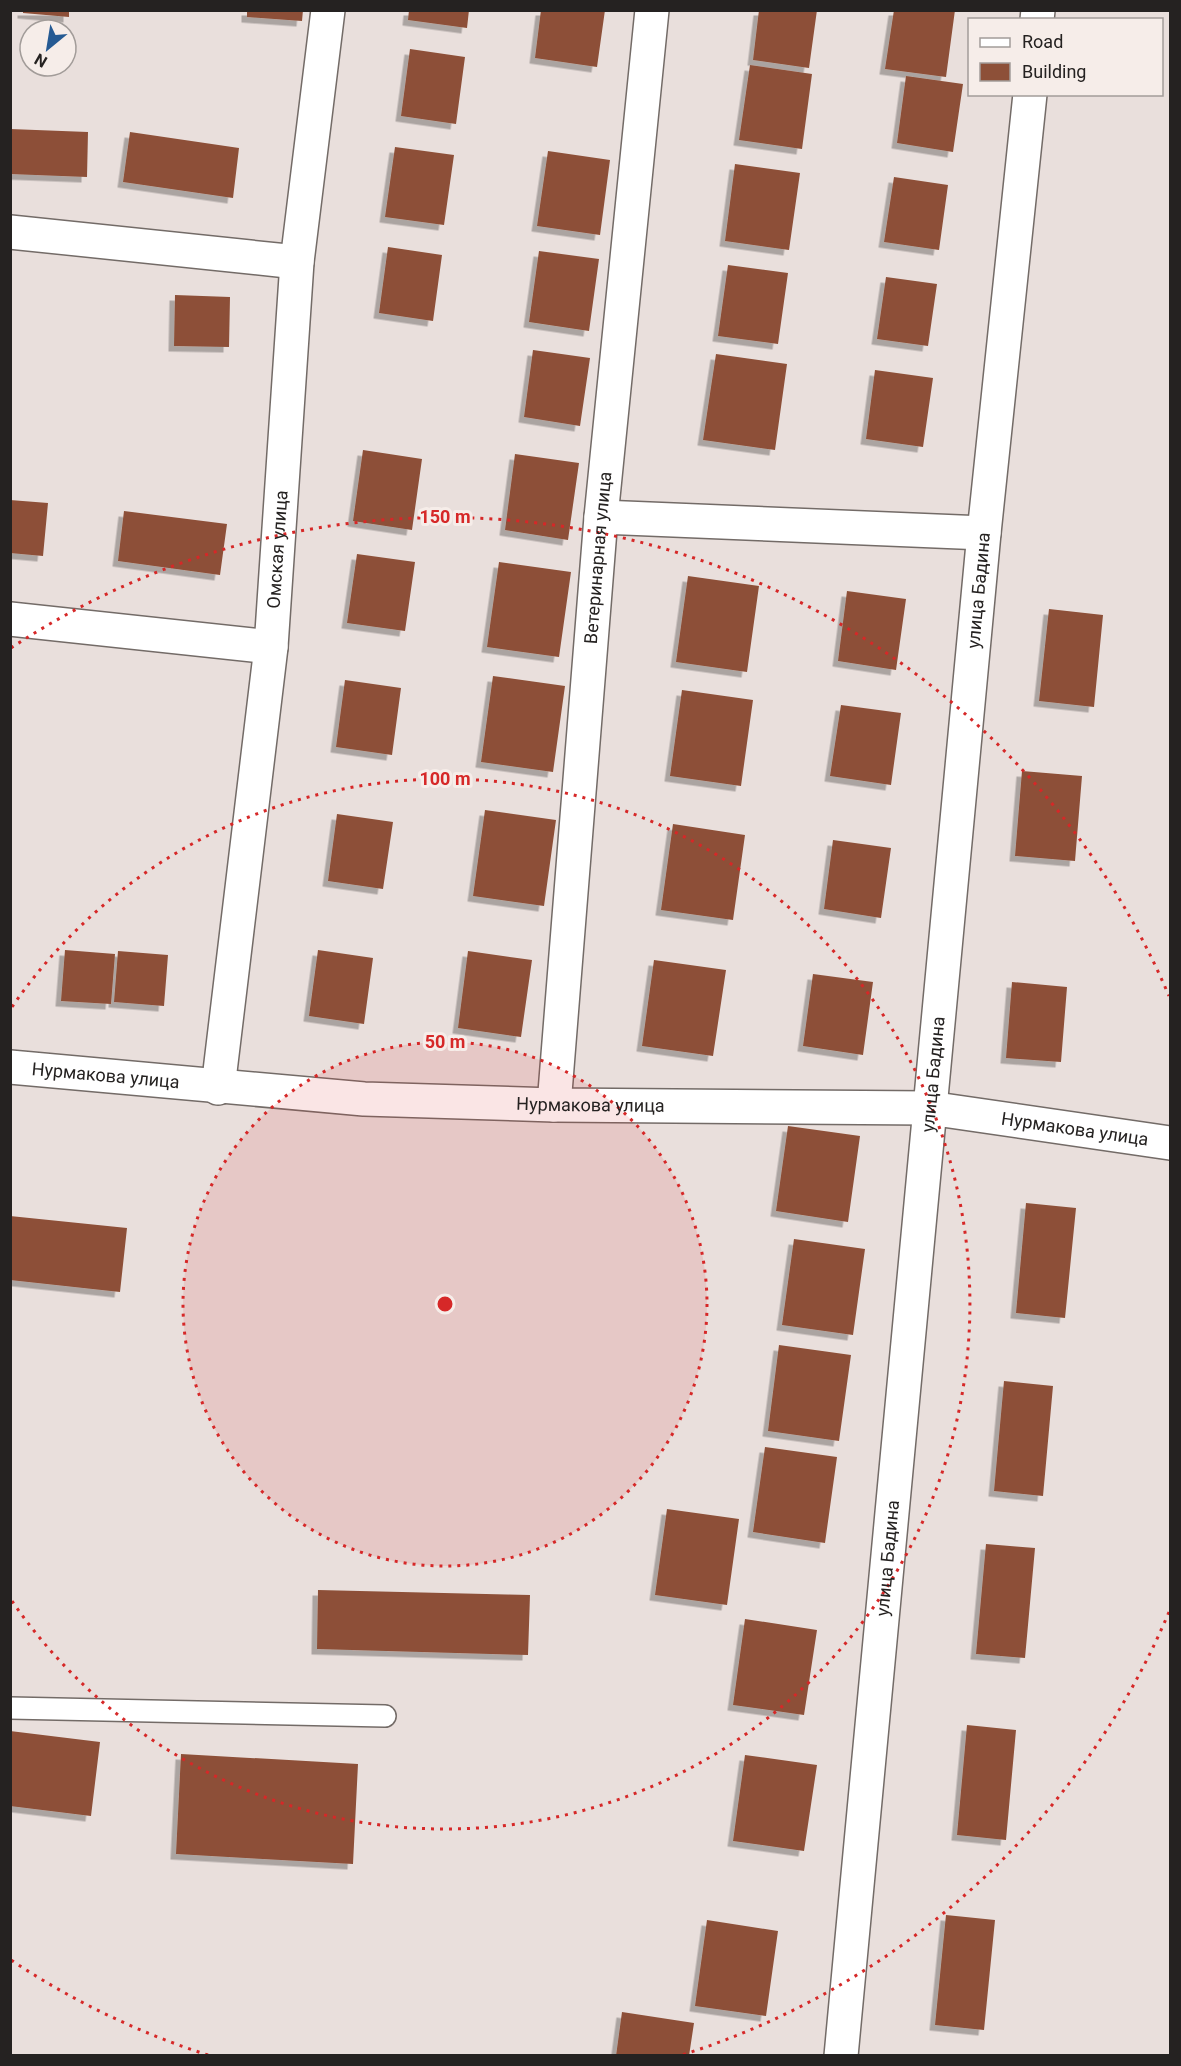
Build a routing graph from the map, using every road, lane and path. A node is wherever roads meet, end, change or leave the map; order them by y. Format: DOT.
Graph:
graph roads {
  1 [pos="328,10"];
  2 [pos="652,10"];
  3 [pos="1030,96"];
  4 [pos="10,232"];
  5 [pos="297,262"];
  6 [pos="601,517"];
  7 [pos="984,533"];
  8 [pos="10,619"];
  9 [pos="271,647"];
  10 [pos="10,1067"];
  11 [pos="218,1088"];
  12 [pos="554,1105"];
  13 [pos="929,1108"];
  14 [pos="1170,1143"];
  15 [pos="10,1708"];
  16 [pos="385,1716"];
  17 [pos="841,2055"];
  1 -- 5 [label="street, Омская улица"];
  2 -- 6 [label="street, Ветеринарная улица"];
  3 -- 7 [label="street, улица Бадина"];
  4 -- 5 [label="street"];
  5 -- 9 [label="street, Омская улица"];
  6 -- 7 [label="street"];
  6 -- 12 [label="street, Ветеринарная улица"];
  7 -- 13 [label="street, улица Бадина"];
  8 -- 9 [label="street"];
  9 -- 11 [label="street, Омская улица"];
  10 -- 11 [label="street, Нурмакова улица"];
  11 -- 12 [label="street, Нурмакова улица"];
  12 -- 13 [label="street, Нурмакова улица"];
  13 -- 14 [label="street, Нурмакова улица"];
  13 -- 17 [label="street, улица Бадина"];
  15 -- 16 [label="lane"];
}
